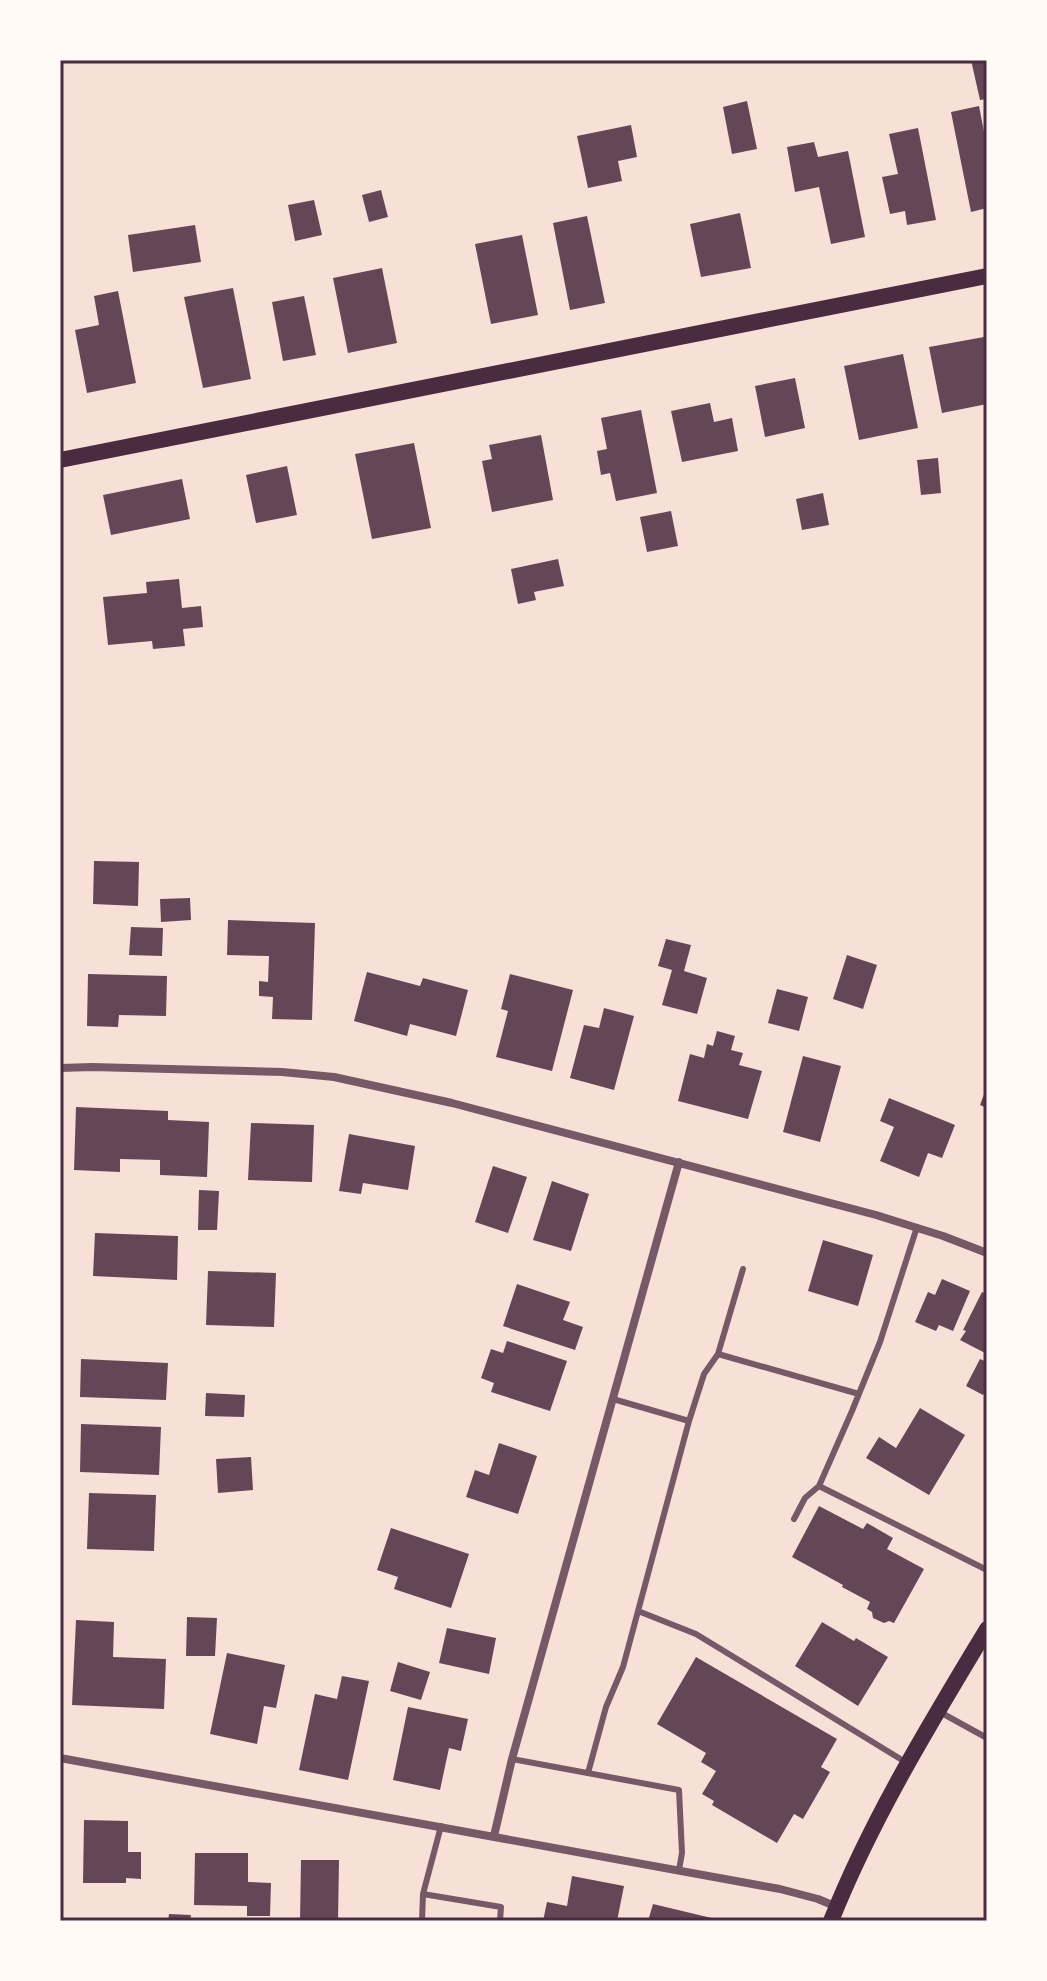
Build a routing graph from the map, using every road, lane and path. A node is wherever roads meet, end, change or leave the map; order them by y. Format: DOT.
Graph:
graph roads {
  1 [pos="987,276"];
  2 [pos="60,460"];
  3 [pos="60,1068"];
  4 [pos="679,1162"];
  5 [pos="917,1227"];
  6 [pos="987,1253"];
  7 [pos="743,1269"];
  8 [pos="718,1354"];
  9 [pos="859,1394"];
  10 [pos="613,1399"];
  11 [pos="689,1421"];
  12 [pos="819,1486"];
  13 [pos="794,1519"];
  14 [pos="987,1570"];
  15 [pos="638,1611"];
  16 [pos="987,1629"];
  17 [pos="938,1711"];
  18 [pos="987,1738"];
  19 [pos="60,1758"];
  20 [pos="512,1759"];
  21 [pos="907,1763"];
  22 [pos="588,1773"];
  23 [pos="441,1826"];
  24 [pos="494,1836"];
  25 [pos="679,1870"];
  26 [pos="423,1894"];
  27 [pos="834,1914"];
  28 [pos="422,1921"];
  29 [pos="500,1921"];
  1 -- 2 [label="main road"];
  3 -- 4 [label="street"];
  4 -- 5 [label="street"];
  4 -- 10 [label="street"];
  5 -- 6 [label="street"];
  5 -- 9 [label="lane"];
  7 -- 8 [label="lane"];
  8 -- 9 [label="lane"];
  8 -- 11 [label="lane"];
  9 -- 12 [label="lane"];
  10 -- 11 [label="lane"];
  10 -- 20 [label="street"];
  11 -- 15 [label="lane"];
  12 -- 13 [label="lane"];
  12 -- 14 [label="lane"];
  15 -- 21 [label="lane"];
  15 -- 22 [label="lane"];
  16 -- 17 [label="main road"];
  17 -- 18 [label="lane"];
  17 -- 21 [label="main road"];
  19 -- 23 [label="street"];
  20 -- 22 [label="lane"];
  20 -- 24 [label="street"];
  21 -- 27 [label="main road"];
  22 -- 25 [label="lane"];
  23 -- 24 [label="street"];
  23 -- 26 [label="lane"];
  24 -- 25 [label="street"];
  25 -- 27 [label="street"];
  26 -- 28 [label="lane"];
  26 -- 29 [label="lane"];
}
